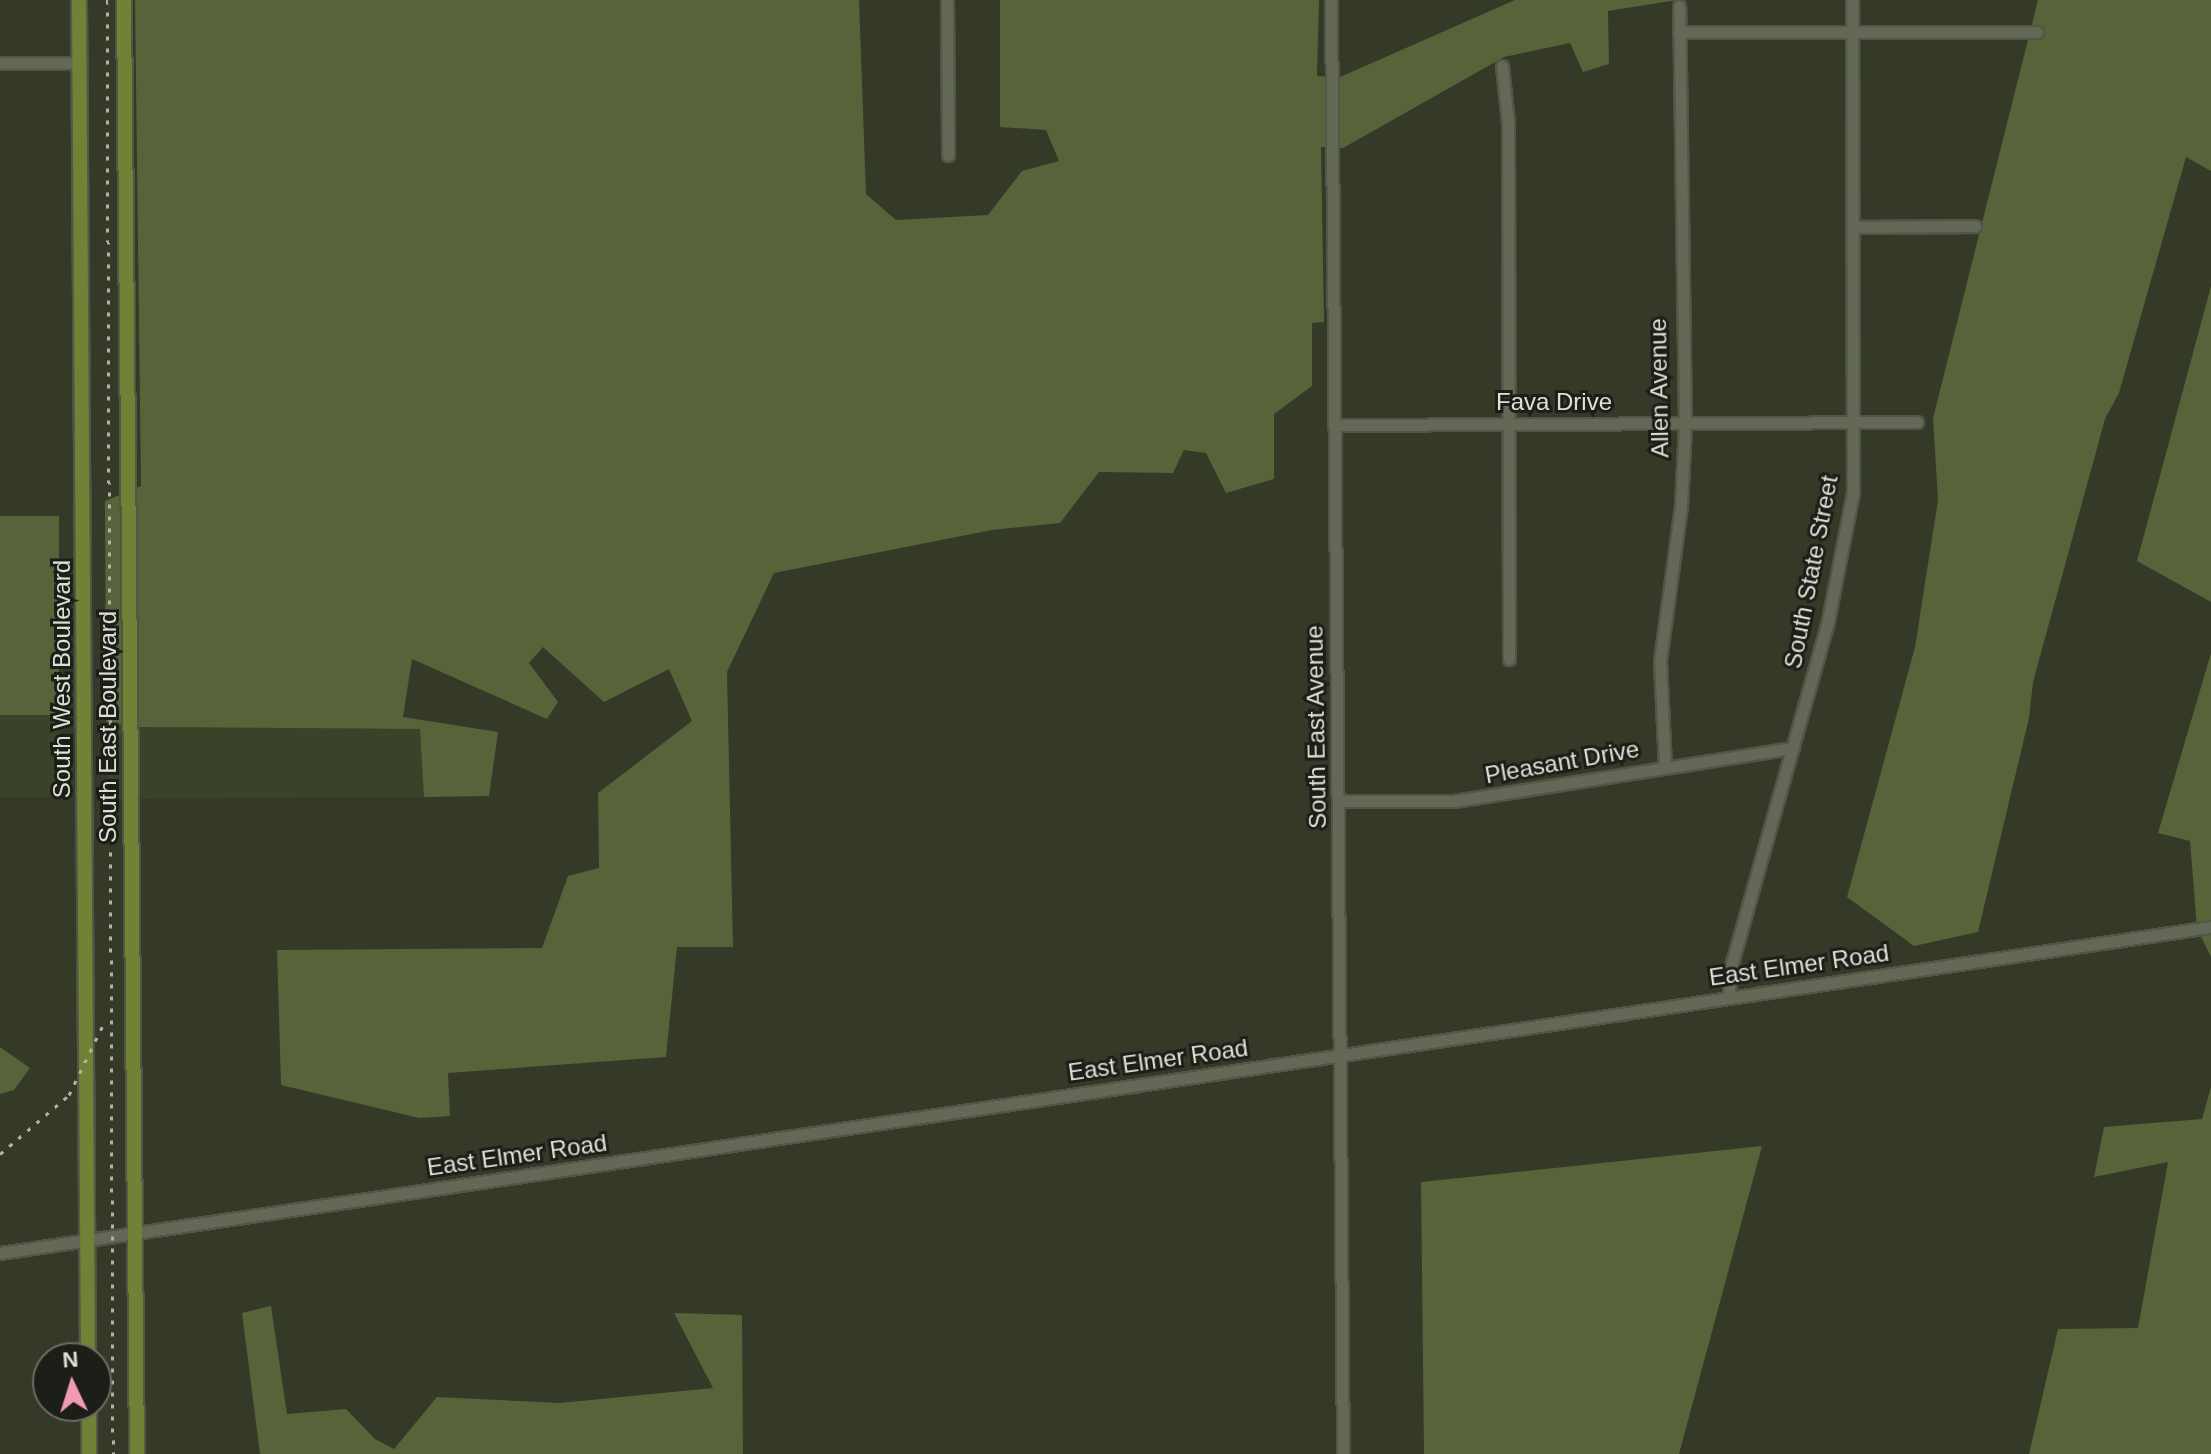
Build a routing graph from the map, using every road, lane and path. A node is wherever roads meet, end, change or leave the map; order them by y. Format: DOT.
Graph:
graph roads {
  1 [pos="79,0"];
  2 [pos="124,0"];
  3 [pos="947,0"];
  4 [pos="1331,0"];
  5 [pos="1852,0"];
  6 [pos="1679,6"];
  7 [pos="1852,31"];
  8 [pos="1679,32"];
  9 [pos="2037,32"];
  10 [pos="0,63"];
  11 [pos="79,63"];
  12 [pos="1502,66"];
  13 [pos="948,155"];
  14 [pos="1975,226"];
  15 [pos="1854,227"];
  16 [pos="1856,422"];
  17 [pos="1917,422"];
  18 [pos="1685,423"];
  19 [pos="1509,424"];
  20 [pos="1335,425"];
  21 [pos="1509,659"];
  22 [pos="1793,748"];
  23 [pos="1665,767"];
  24 [pos="1338,801"];
  25 [pos="2211,927"];
  26 [pos="1729,998"];
  27 [pos="1339,1056"];
  28 [pos="134,1232"];
  29 [pos="87,1240"];
  30 [pos="0,1253"];
  31 [pos="88,1342"];
  32 [pos="89,1422"];
  33 [pos="89,1454"];
  34 [pos="137,1454"];
  35 [pos="1343,1454"];
  1 -- 11 [label="main road, South West Boulevard"];
  2 -- 28 [label="main road, South East Boulevard"];
  3 -- 13 [label="street"];
  4 -- 20 [label="street, South East Avenue"];
  5 -- 7 [label="street, South State Street"];
  6 -- 8 [label="street, Allen Avenue"];
  7 -- 8 [label="street"];
  7 -- 9 [label="street"];
  7 -- 15 [label="street, South State Street"];
  8 -- 18 [label="street, Allen Avenue"];
  10 -- 11 [label="street"];
  11 -- 29 [label="main road, South West Boulevard"];
  12 -- 19 [label="street"];
  14 -- 15 [label="street"];
  15 -- 16 [label="street, South State Street"];
  16 -- 17 [label="street, Fava Drive"];
  16 -- 18 [label="street, Fava Drive"];
  16 -- 22 [label="street, South State Street"];
  18 -- 19 [label="street, Fava Drive"];
  18 -- 23 [label="street, Allen Avenue"];
  19 -- 20 [label="street, Fava Drive"];
  19 -- 21 [label="street"];
  20 -- 24 [label="street, South East Avenue"];
  22 -- 23 [label="street, Pleasant Drive"];
  22 -- 26 [label="street, South State Street"];
  23 -- 24 [label="street, Pleasant Drive"];
  24 -- 27 [label="street, South East Avenue"];
  25 -- 26 [label="street, East Elmer Road"];
  26 -- 27 [label="street, East Elmer Road"];
  27 -- 28 [label="street, East Elmer Road"];
  27 -- 35 [label="street, South East Avenue"];
  28 -- 29 [label="street, East Elmer Road"];
  28 -- 34 [label="main road, South East Boulevard"];
  29 -- 30 [label="street, East Elmer Road"];
  29 -- 31 [label="main road, South West Boulevard"];
  32 -- 33 [label="main road"];
}
